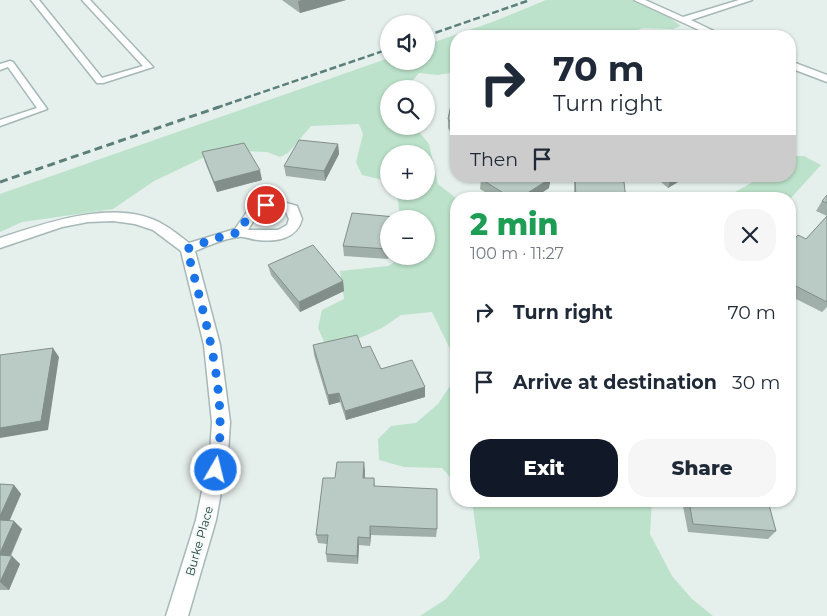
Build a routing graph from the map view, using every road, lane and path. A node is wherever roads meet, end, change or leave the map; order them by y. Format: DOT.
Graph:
graph roads {
  1 [pos="35,0"];
  2 [pos="86,0"];
  3 [pos="638,0"];
  4 [pos="748,0"];
  5 [pos="682,20"];
  6 [pos="705,30"];
  7 [pos="0,66"];
  8 [pos="796,66"];
  9 [pos="827,78"];
  10 [pos="0,123"];
  11 [pos="240,232"];
  12 [pos="0,244"];
  13 [pos="187,249"];
  14 [pos="177,616"];
  1 -- 2 [label="lane"];
  3 -- 5 [label="street"];
  4 -- 5 [label="street"];
  5 -- 6 [label="street"];
  7 -- 10 [label="lane"];
  8 -- 9 [label="street"];
  11 -- 13 [label="street"];
  12 -- 13 [label="street"];
  13 -- 14 [label="street, Burke Place"];
}
